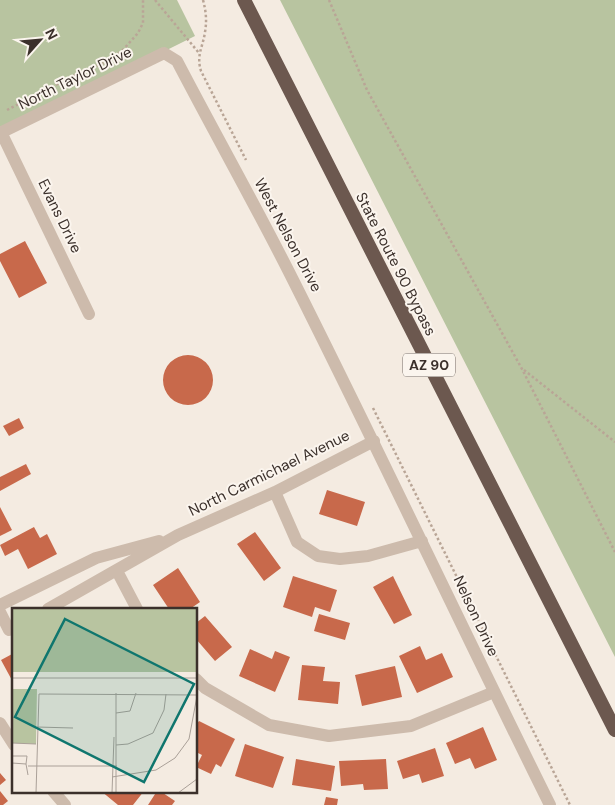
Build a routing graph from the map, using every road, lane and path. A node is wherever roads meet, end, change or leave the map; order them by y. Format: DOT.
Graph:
graph roads {
  1 [pos="143,0"];
  2 [pos="155,0"];
  3 [pos="204,0"];
  4 [pos="244,0"];
  5 [pos="329,0"];
  6 [pos="164,53"];
  7 [pos="199,53"];
  8 [pos="7,110"];
  9 [pos="1,133"];
  10 [pos="250,167"];
  11 [pos="88,314"];
  12 [pos="522,369"];
  13 [pos="370,404"];
  14 [pos="374,441"];
  15 [pos="615,442"];
  16 [pos="275,492"];
  17 [pos="178,535"];
  18 [pos="422,541"];
  19 [pos="615,552"];
  20 [pos="117,571"];
  21 [pos="0,605"];
  22 [pos="50,608"];
  23 [pos="136,608"];
  24 [pos="0,612"];
  25 [pos="8,631"];
  26 [pos="198,681"];
  27 [pos="494,692"];
  28 [pos="0,723"];
  29 [pos="615,730"];
  30 [pos="12,742"];
  31 [pos="54,792"];
  32 [pos="65,805"];
  33 [pos="550,805"];
  34 [pos="570,805"];
  1 -- 8 [label="path"];
  2 -- 7 [label="path"];
  3 -- 7 [label="path"];
  4 -- 29 [label="highway, State Route 90 Bypass / AZ 90"];
  5 -- 12 [label="path"];
  6 -- 9 [label="street, North Taylor Drive"];
  6 -- 14 [label="street, West Nelson Drive"];
  7 -- 10 [label="path"];
  9 -- 11 [label="street, Evans Drive"];
  12 -- 15 [label="path"];
  12 -- 19 [label="path"];
  13 -- 34 [label="path"];
  14 -- 16 [label="street, North Carmichael Avenue"];
  14 -- 18 [label="street, Nelson Drive"];
  16 -- 17 [label="street, North Carmichael Avenue"];
  16 -- 18 [label="street"];
  17 -- 20 [label="street, North Carmichael Avenue"];
  17 -- 21 [label="street, North Carmichael Avenue"];
  18 -- 27 [label="street, Nelson Drive"];
  20 -- 22 [label="street, North Carmichael Avenue"];
  20 -- 23 [label="street"];
  24 -- 25 [label="street"];
  26 -- 27 [label="street"];
  27 -- 33 [label="street, Nelson Drive"];
  28 -- 30 [label="street"];
  31 -- 32 [label="street"];
}
